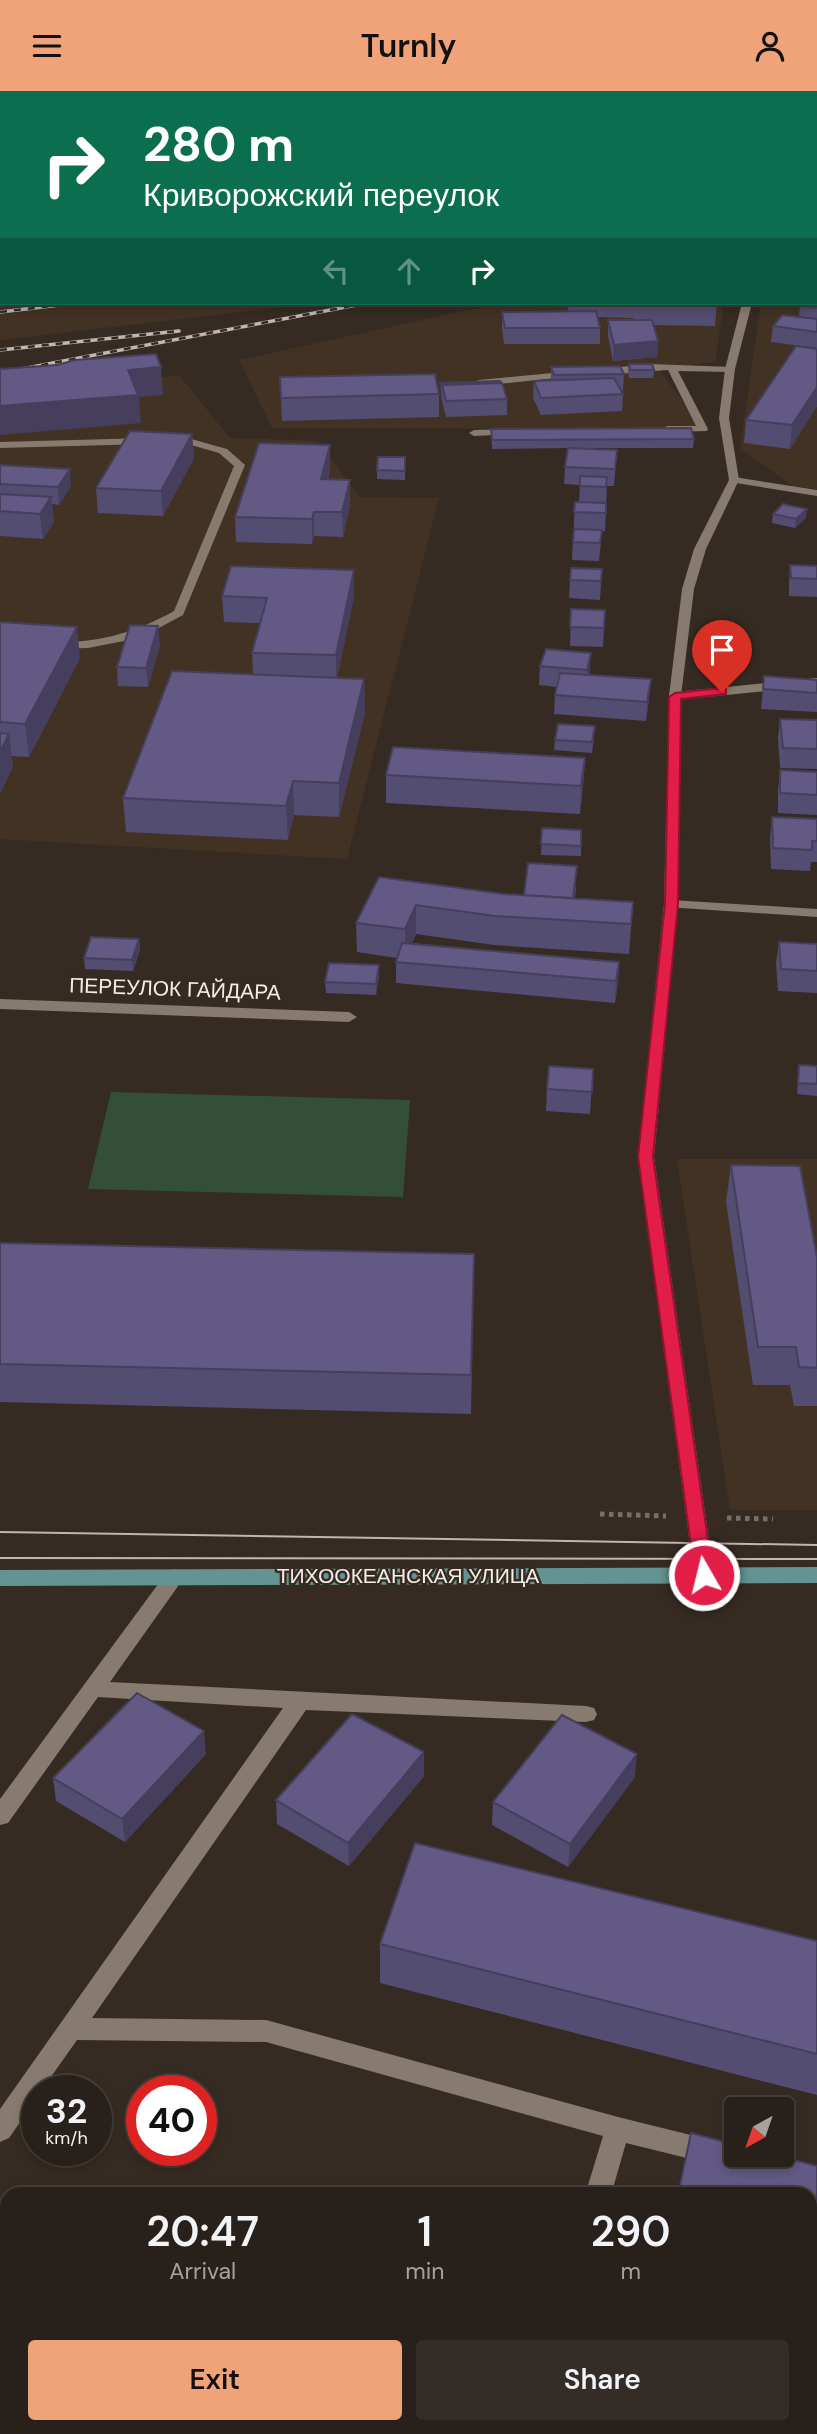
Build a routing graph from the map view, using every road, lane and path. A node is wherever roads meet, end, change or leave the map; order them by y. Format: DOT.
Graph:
graph roads {
  1 [pos="746,305"];
  2 [pos="672,368"];
  3 [pos="730,369"];
  4 [pos="596,372"];
  5 [pos="582,373"];
  6 [pos="461,384"];
  7 [pos="649,430"];
  8 [pos="528,432"];
  9 [pos="474,433"];
  10 [pos="0,445"];
  11 [pos="734,480"];
  12 [pos="817,493"];
  13 [pos="39,645"];
  14 [pos="817,682"];
  15 [pos="675,697"];
  16 [pos="671,904"];
  17 [pos="817,913"];
  18 [pos="0,1004"];
  19 [pos="349,1017"];
  20 [pos="704,1575"];
  21 [pos="817,1575"];
  22 [pos="174,1577"];
  23 [pos="0,1578"];
  24 [pos="95,1689"];
  25 [pos="300,1701"];
  26 [pos="586,1714"];
  27 [pos="0,1816"];
  28 [pos="71,2029"];
  29 [pos="618,2129"];
  30 [pos="0,2130"];
  31 [pos="724,2155"];
  32 [pos="600,2187"];
  1 -- 3 [label="street"];
  2 -- 3 [label="street"];
  2 -- 4 [label="street"];
  2 -- 7 [label="street"];
  3 -- 11 [label="street"];
  5 -- 6 [label="street"];
  8 -- 9 [label="street"];
  10 -- 13 [label="street"];
  11 -- 12 [label="street"];
  11 -- 15 [label="street"];
  14 -- 15 [label="street"];
  15 -- 16 [label="street"];
  16 -- 17 [label="street"];
  16 -- 20 [label="street"];
  18 -- 19 [label="street, ПЕРЕУЛОК ГАЙДАРА"];
  20 -- 21 [label="main road, ТИХООКЕАНСКАЯ УЛИЦА"];
  20 -- 22 [label="main road, ТИХООКЕАНСКАЯ УЛИЦА"];
  22 -- 23 [label="main road, ТИХООКЕАНСКАЯ УЛИЦА"];
  22 -- 24 [label="street"];
  24 -- 25 [label="street"];
  24 -- 27 [label="street"];
  25 -- 26 [label="street"];
  25 -- 28 [label="street"];
  28 -- 29 [label="street"];
  28 -- 30 [label="street"];
  29 -- 31 [label="street"];
  29 -- 32 [label="street"];
}
